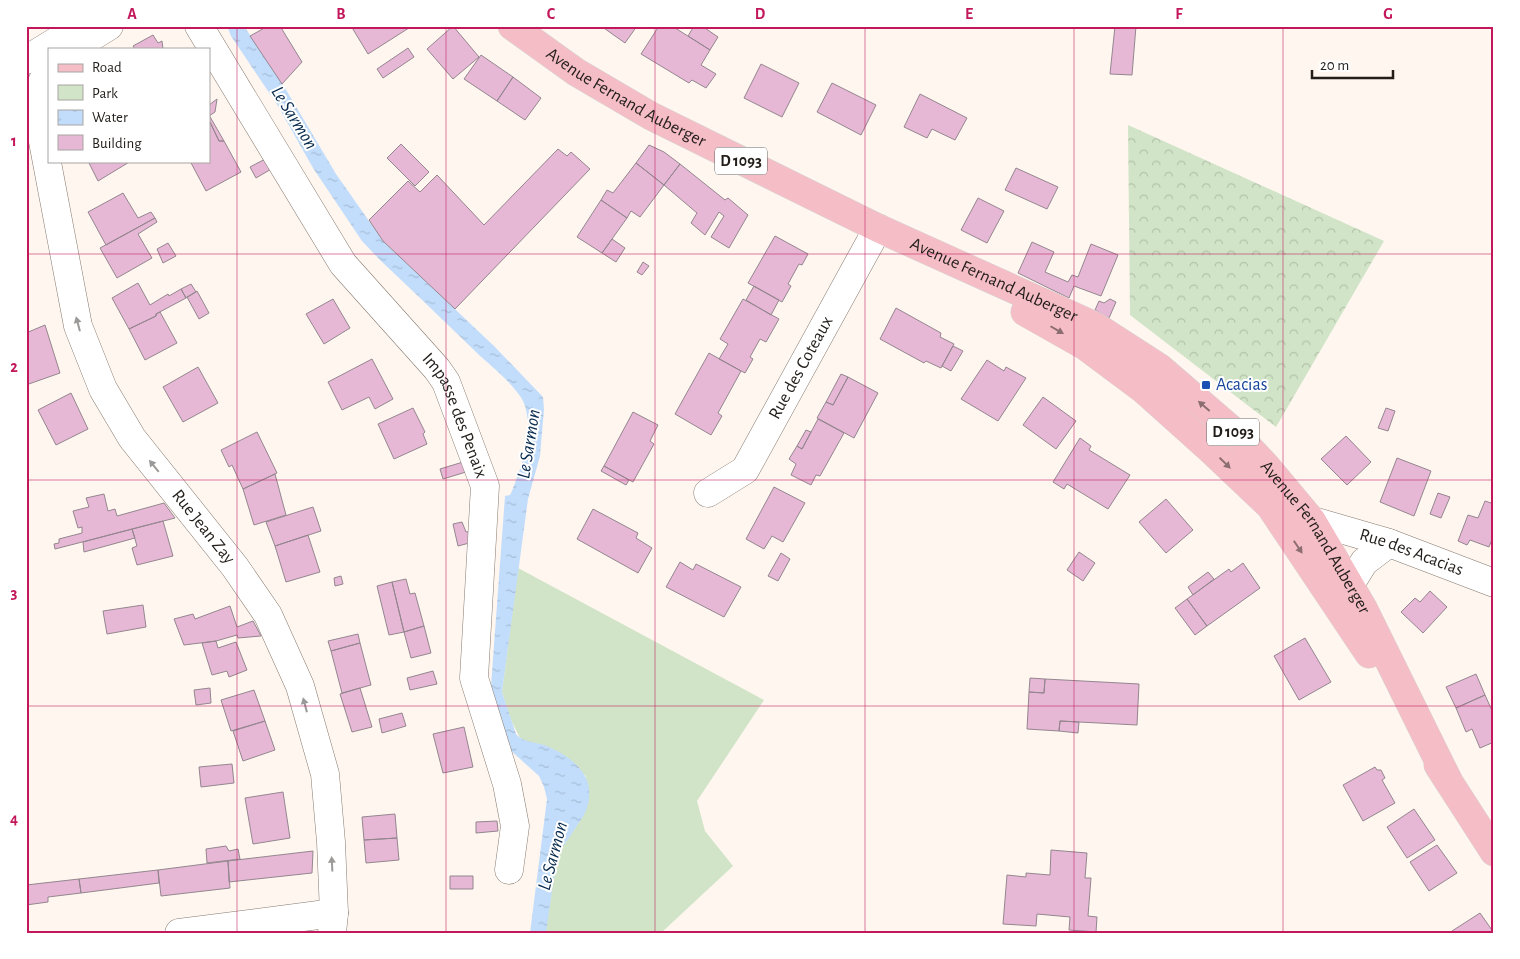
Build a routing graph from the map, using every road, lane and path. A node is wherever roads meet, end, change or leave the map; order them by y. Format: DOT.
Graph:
graph roads {
  1 [pos="81,26"];
  2 [pos="108,26"];
  3 [pos="199,26"];
  4 [pos="512,26"];
  5 [pos="74,48"];
  6 [pos="26,60"];
  7 [pos="48,72"];
  8 [pos="34,120"];
  9 [pos="878,228"];
  10 [pos="708,493"];
  11 [pos="1270,506"];
  12 [pos="1312,522"];
  13 [pos="1389,543"];
  14 [pos="1494,583"];
  15 [pos="1350,585"];
  16 [pos="1448,780"];
  17 [pos="1494,852"];
  18 [pos="510,870"];
  19 [pos="333,923"];
  20 [pos="179,933"];
  1 -- 6 [label="street"];
  2 -- 5 [label="street"];
  3 -- 18 [label="street, Impasse des Penaix"];
  4 -- 9 [label="main road, Avenue Fernand Auberger / D 1093"];
  7 -- 8 [label="street, Rue Jean Zay"];
  19 -- 8 [label="street, Rue Jean Zay, one-way"];
  9 -- 10 [label="street, Rue des Coteaux"];
  9 -- 11 [label="main road, Avenue Fernand Auberger / D 1093, one-way"];
  12 -- 9 [label="main road, Avenue Fernand Auberger / D 1093, one-way"];
  11 -- 12 [label="street, Rue des Acacias"];
  11 -- 16 [label="main road, Avenue Fernand Auberger / D 1093, one-way"];
  12 -- 13 [label="street, Rue des Acacias"];
  12 -- 15 [label="main road, Avenue Fernand Auberger / D 1093"];
  13 -- 14 [label="street, Rue des Acacias"];
  13 -- 15 [label="street"];
  15 -- 16 [label="main road, Avenue Fernand Auberger / D 1093"];
  16 -- 17 [label="main road, Avenue Fernand Auberger / D 1093"];
  19 -- 20 [label="street"];
}
